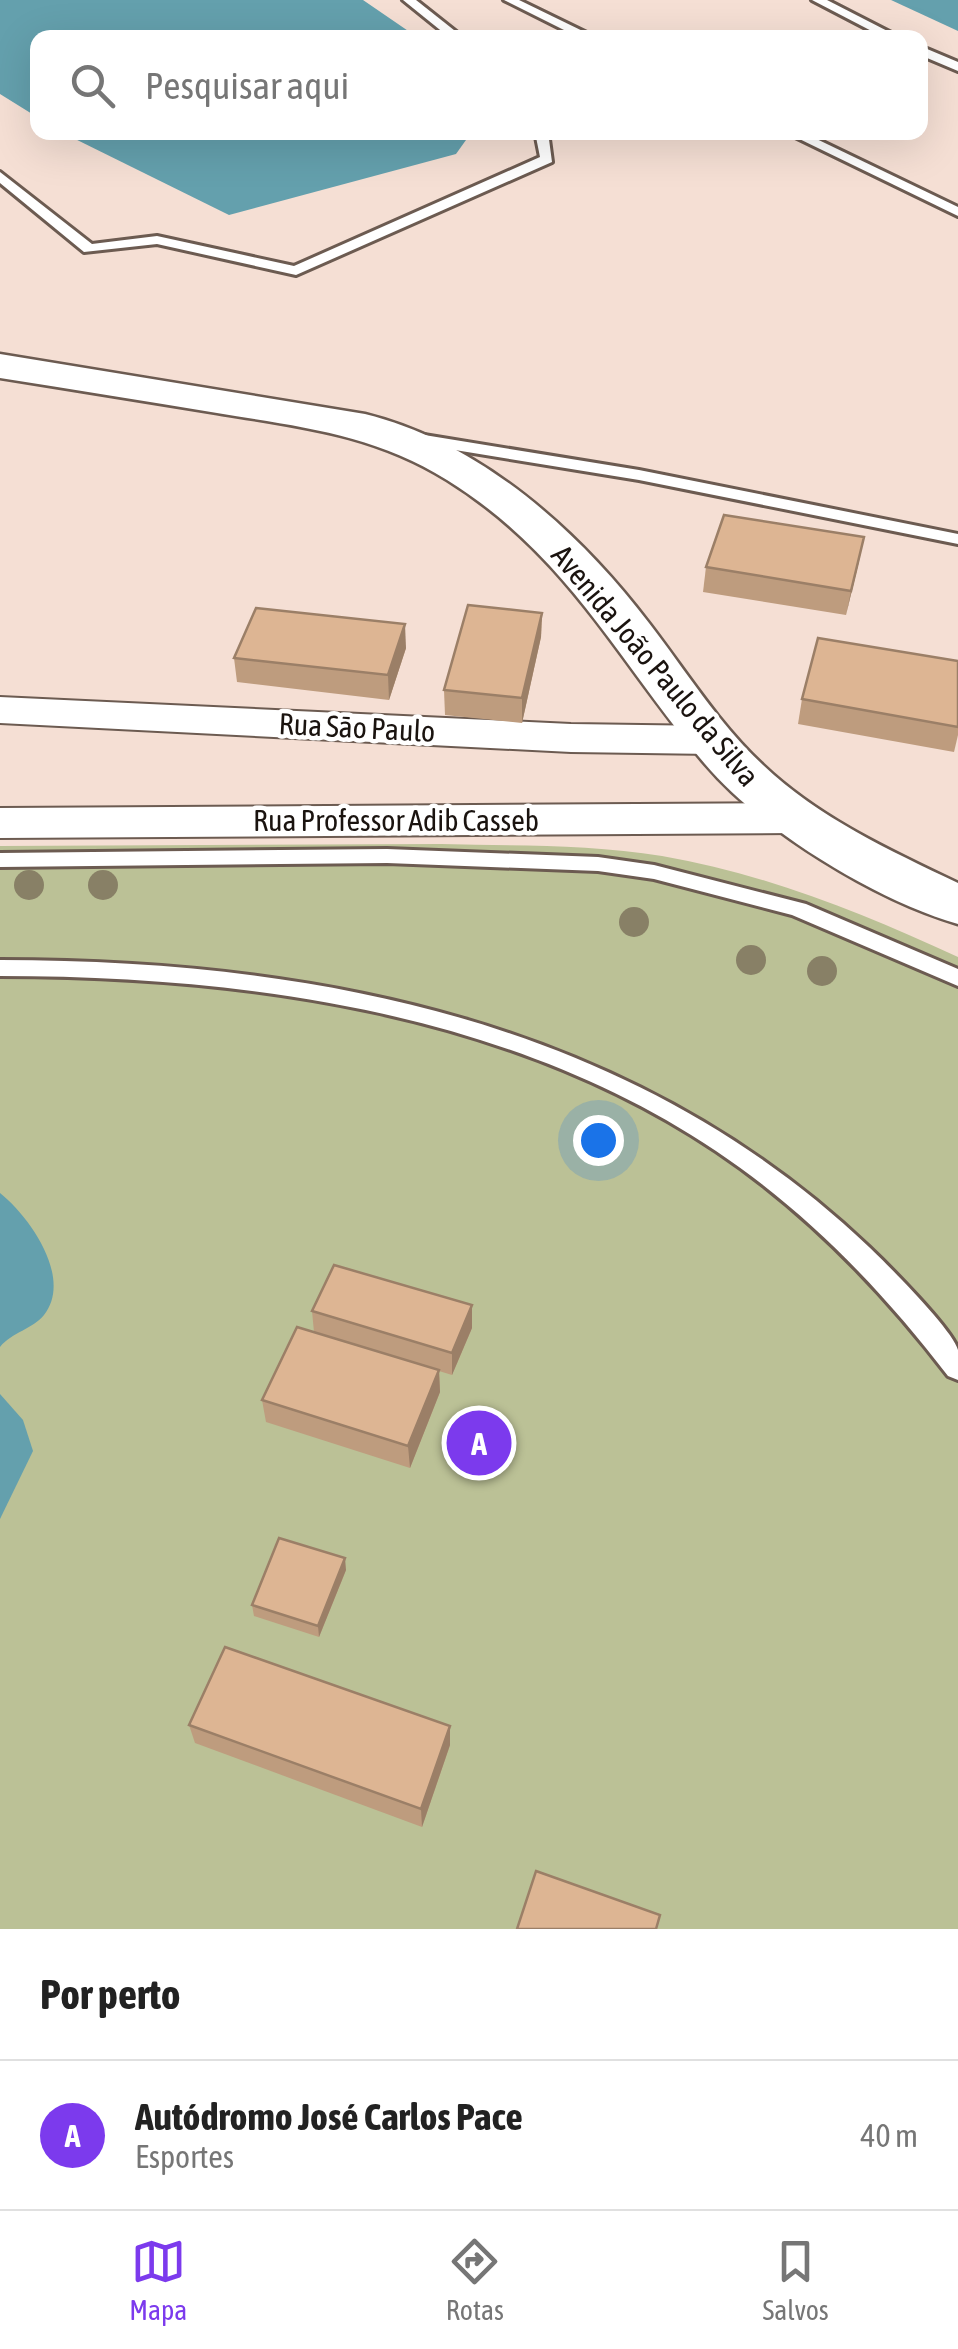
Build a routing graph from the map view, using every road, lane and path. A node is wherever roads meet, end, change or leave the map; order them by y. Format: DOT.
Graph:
graph roads {
  1 [pos="409,0"];
  2 [pos="510,0"];
  3 [pos="818,0"];
  4 [pos="448,30"];
  5 [pos="574,30"];
  6 [pos="879,30"];
  7 [pos="928,54"];
  8 [pos="958,67"];
  9 [pos="543,140"];
  10 [pos="808,140"];
  11 [pos="0,176"];
  12 [pos="958,212"];
  13 [pos="0,366"];
  14 [pos="394,435"];
  15 [pos="958,539"];
  16 [pos="0,710"];
  17 [pos="713,740"];
  18 [pos="793,818"];
  19 [pos="0,823"];
  20 [pos="0,860"];
  21 [pos="958,905"];
  22 [pos="0,968"];
  23 [pos="958,978"];
  24 [pos="958,1368"];
  1 -- 4 [label="lane"];
  2 -- 5 [label="lane"];
  3 -- 6 [label="lane"];
  7 -- 8 [label="lane"];
  9 -- 11 [label="lane"];
  10 -- 12 [label="lane"];
  13 -- 14 [label="street, Avenida João Paulo da Silva"];
  14 -- 15 [label="lane"];
  14 -- 17 [label="street, Avenida João Paulo da Silva"];
  16 -- 17 [label="street, Rua Sāo Paulo"];
  17 -- 18 [label="street, Avenida João Paulo da Silva"];
  18 -- 19 [label="street, Rua Professor Adib Casseb"];
  18 -- 21 [label="street, Avenida João Paulo da Silva"];
  20 -- 23 [label="lane"];
  22 -- 24 [label="lane"];
}
